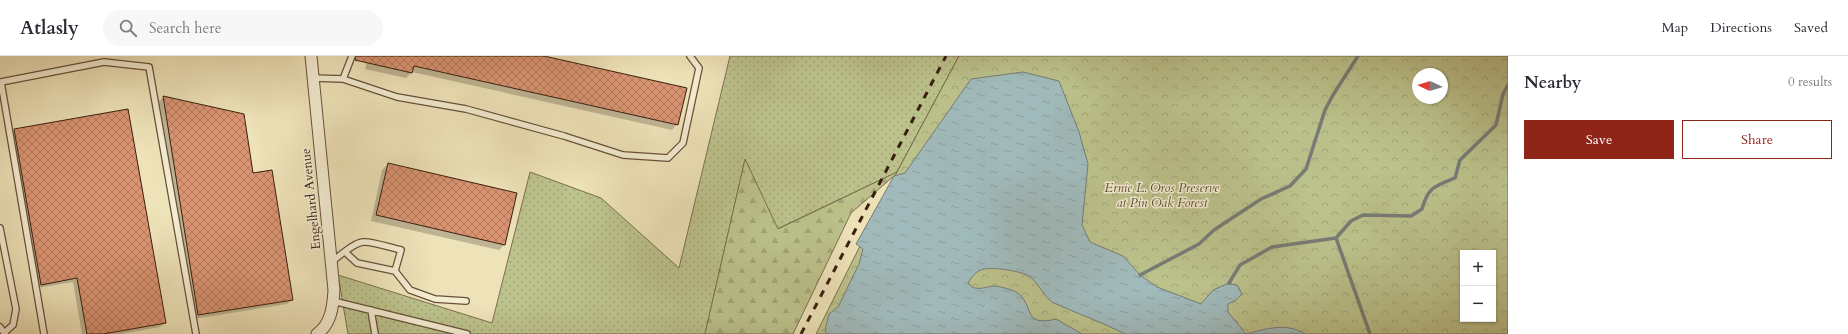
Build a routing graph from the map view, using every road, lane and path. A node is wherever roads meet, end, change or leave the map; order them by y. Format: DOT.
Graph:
graph roads {
  1 [pos="311,56"];
  2 [pos="352,56"];
  3 [pos="690,56"];
  4 [pos="313,78"];
  5 [pos="344,78"];
  6 [pos="0,228"];
  7 [pos="346,252"];
  8 [pos="331,263"];
  9 [pos="395,271"];
  10 [pos="333,301"];
  11 [pos="466,301"];
  12 [pos="371,310"];
  13 [pos="0,327"];
  14 [pos="5,333"];
  15 [pos="44,334"];
  16 [pos="196,334"];
  17 [pos="317,334"];
  18 [pos="375,334"];
  19 [pos="467,334"];
  1 -- 4 [label="street, Engelhard Avenue"];
  2 -- 5 [label="lane"];
  3 -- 5 [label="lane"];
  4 -- 5 [label="lane"];
  4 -- 8 [label="street, Engelhard Avenue"];
  6 -- 14 [label="lane"];
  7 -- 8 [label="lane"];
  7 -- 9 [label="lane"];
  7 -- 9 [label="lane"];
  8 -- 10 [label="street, Engelhard Avenue"];
  9 -- 11 [label="lane"];
  10 -- 12 [label="lane"];
  10 -- 17 [label="street, Engelhard Avenue"];
  12 -- 18 [label="lane"];
  12 -- 19 [label="lane"];
  13 -- 14 [label="lane"];
  15 -- 16 [label="lane"];
}
